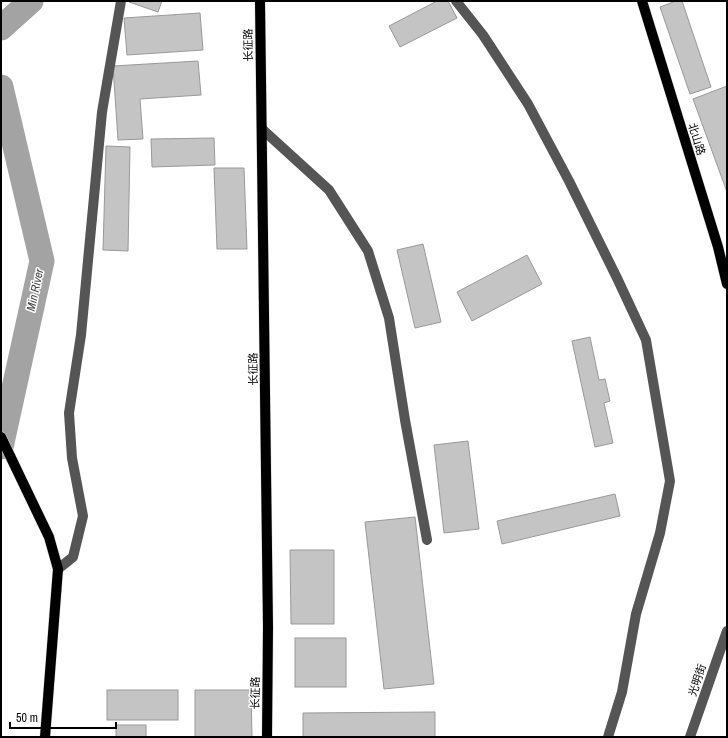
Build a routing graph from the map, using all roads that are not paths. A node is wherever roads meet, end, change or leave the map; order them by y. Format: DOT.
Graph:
graph roads {
  1 [pos="121,1"];
  2 [pos="260,1"];
  3 [pos="456,1"];
  4 [pos="642,1"];
  5 [pos="262,130"];
  6 [pos="727,284"];
  7 [pos="1,437"];
  8 [pos="427,540"];
  9 [pos="58,569"];
  10 [pos="727,631"];
  11 [pos="45,737"];
  12 [pos="267,737"];
  13 [pos="608,737"];
  14 [pos="690,737"];
  1 -- 9 [label="street"];
  2 -- 5 [label="main road, 长征路"];
  3 -- 13 [label="street"];
  4 -- 6 [label="main road, 北山路"];
  5 -- 8 [label="street"];
  5 -- 12 [label="main road, 长征路"];
  7 -- 9 [label="main road"];
  9 -- 11 [label="main road"];
  10 -- 14 [label="street, 光明街"];
}
